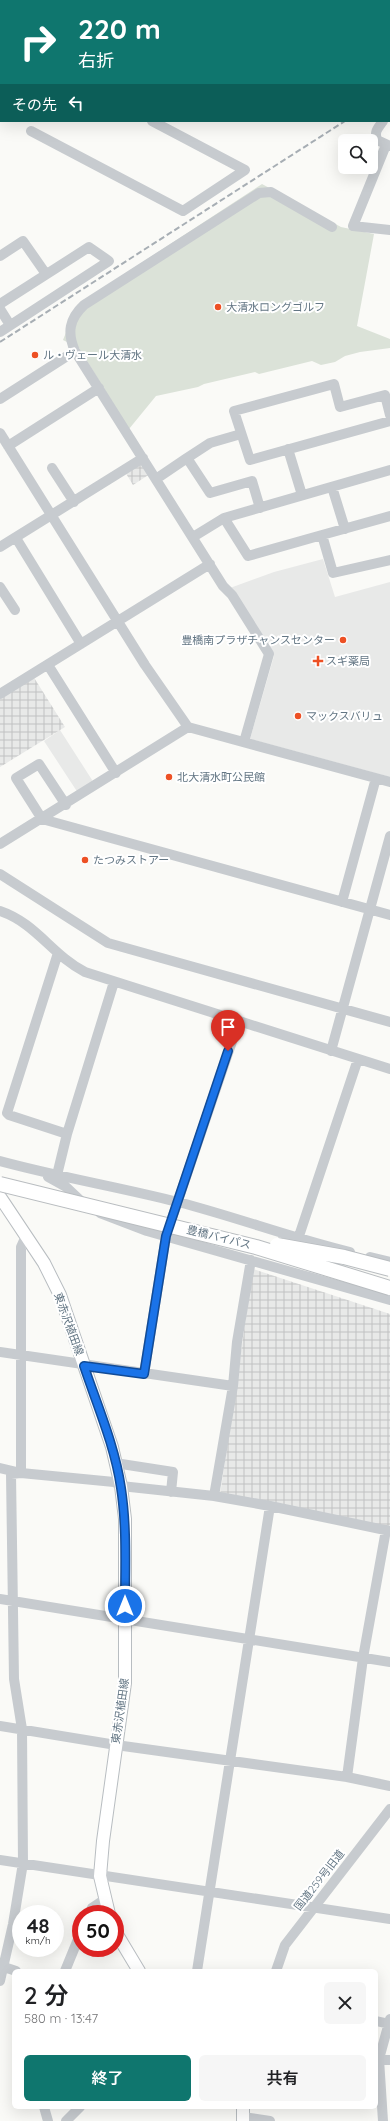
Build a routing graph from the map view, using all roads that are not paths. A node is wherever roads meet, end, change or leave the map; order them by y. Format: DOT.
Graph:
graph roads {
  1 [pos="154,122"];
  2 [pos="382,122"];
  3 [pos="31,131"];
  4 [pos="388,145"];
  5 [pos="332,227"];
  6 [pos="390,230"];
  7 [pos="0,256"];
  8 [pos="46,274"];
  9 [pos="0,304"];
  10 [pos="0,309"];
  11 [pos="10,325"];
  12 [pos="0,332"];
  13 [pos="76,351"];
  14 [pos="98,388"];
  15 [pos="0,399"];
  16 [pos="390,415"];
  17 [pos="390,421"];
  18 [pos="0,433"];
  19 [pos="241,434"];
  20 [pos="8,446"];
  21 [pos="288,449"];
  22 [pos="143,458"];
  23 [pos="187,458"];
  24 [pos="52,468"];
  25 [pos="390,470"];
  26 [pos="156,479"];
  27 [pos="332,486"];
  28 [pos="302,495"];
  29 [pos="74,502"];
  30 [pos="260,508"];
  31 [pos="52,516"];
  32 [pos="390,516"];
  33 [pos="224,518"];
  34 [pos="345,529"];
  35 [pos="322,536"];
  36 [pos="193,537"];
  37 [pos="16,538"];
  38 [pos="0,547"];
  39 [pos="390,560"];
  40 [pos="210,564"];
  41 [pos="0,587"];
  42 [pos="15,610"];
  43 [pos="118,621"];
  44 [pos="81,644"];
  45 [pos="48,665"];
  46 [pos="0,694"];
  47 [pos="188,727"];
  48 [pos="244,742"];
  49 [pos="116,773"];
  50 [pos="376,778"];
  51 [pos="390,782"];
  52 [pos="66,805"];
  53 [pos="42,819"];
  54 [pos="390,836"];
  55 [pos="0,844"];
  56 [pos="0,874"];
  57 [pos="342,902"];
  58 [pos="369,909"];
  59 [pos="0,911"];
  60 [pos="390,915"];
  61 [pos="58,953"];
  62 [pos="114,982"];
  63 [pos="342,1009"];
  64 [pos="239,1021"];
  65 [pos="390,1022"];
  66 [pos="331,1051"];
  67 [pos="358,1059"];
  68 [pos="390,1069"];
  69 [pos="67,1134"];
  70 [pos="0,1161"];
  71 [pos="29,1169"];
  72 [pos="57,1175"];
  73 [pos="0,1184"];
  74 [pos="1,1201"];
  75 [pos="177,1202"];
  76 [pos="199,1232"];
  77 [pos="26,1236"];
  78 [pos="166,1236"];
  79 [pos="299,1239"];
  80 [pos="250,1260"];
  81 [pos="390,1262"];
  82 [pos="390,1269"];
  83 [pos="287,1270"];
  84 [pos="390,1288"];
  85 [pos="390,1300"];
  86 [pos="0,1352"];
  87 [pos="22,1355"];
  88 [pos="84,1366"];
  89 [pos="144,1374"];
  90 [pos="233,1386"];
  91 [pos="115,1464"];
  92 [pos="0,1468"];
  93 [pos="21,1473"];
  94 [pos="121,1486"];
  95 [pos="171,1492"];
  96 [pos="214,1496"];
  97 [pos="270,1506"];
  98 [pos="388,1530"];
  99 [pos="0,1600"];
  100 [pos="13,1601"];
  101 [pos="125,1620"];
  102 [pos="249,1640"];
  103 [pos="364,1658"];
  104 [pos="390,1662"];
  105 [pos="0,1726"];
  106 [pos="22,1729"];
  107 [pos="116,1745"];
  108 [pos="230,1761"];
  109 [pos="347,1777"];
  110 [pos="390,1786"];
  111 [pos="390,1808"];
  112 [pos="0,1860"];
  113 [pos="23,1863"];
  114 [pos="100,1876"];
  115 [pos="211,1892"];
  116 [pos="104,1900"];
  117 [pos="96,1905"];
  118 [pos="106,1905"];
  119 [pos="313,1906"];
  120 [pos="390,1919"];
  121 [pos="124,1946"];
  122 [pos="72,1953"];
  123 [pos="4,1967"];
  124 [pos="65,1969"];
  125 [pos="138,1969"];
  126 [pos="198,1969"];
  127 [pos="277,1969"];
  128 [pos="12,1970"];
  129 [pos="0,1981"];
  130 [pos="378,2021"];
  131 [pos="389,2021"];
  132 [pos="378,2055"];
  133 [pos="378,2058"];
  134 [pos="390,2060"];
  135 [pos="378,2068"];
  136 [pos="45,2109"];
  137 [pos="78,2109"];
  138 [pos="243,2115"];
  139 [pos="48,2121"];
  140 [pos="66,2121"];
  141 [pos="270,2121"];
  142 [pos="383,2121"];
  1 -- 3 [label="street"];
  2 -- 4 [label="street"];
  4 -- 6 [label="street"];
  5 -- 13 [label="street"];
  7 -- 8 [label="street"];
  8 -- 9 [label="street"];
  8 -- 11 [label="street"];
  10 -- 11 [label="street"];
  11 -- 12 [label="street"];
  13 -- 14 [label="street"];
  13 -- 15 [label="street"];
  14 -- 20 [label="street"];
  14 -- 22 [label="street"];
  16 -- 19 [label="street"];
  17 -- 21 [label="street"];
  18 -- 20 [label="street"];
  19 -- 21 [label="street"];
  19 -- 23 [label="street"];
  20 -- 31 [label="street"];
  21 -- 28 [label="street"];
  22 -- 26 [label="street"];
  22 -- 29 [label="street"];
  23 -- 26 [label="street"];
  23 -- 30 [label="street"];
  24 -- 29 [label="street"];
  25 -- 27 [label="street"];
  26 -- 36 [label="street"];
  27 -- 28 [label="street"];
  27 -- 34 [label="street"];
  28 -- 30 [label="street"];
  29 -- 31 [label="street"];
  30 -- 33 [label="street"];
  31 -- 37 [label="street"];
  31 -- 43 [label="street"];
  32 -- 34 [label="street"];
  33 -- 35 [label="street"];
  33 -- 36 [label="street"];
  34 -- 35 [label="street"];
  35 -- 39 [label="street"];
  36 -- 40 [label="street"];
  37 -- 38 [label="street"];
  37 -- 44 [label="street"];
  40 -- 43 [label="street"];
  40 -- 48 [label="street"];
  41 -- 42 [label="street"];
  43 -- 44 [label="street"];
  43 -- 47 [label="street"];
  44 -- 45 [label="street"];
  45 -- 46 [label="street"];
  45 -- 49 [label="street"];
  47 -- 48 [label="street"];
  47 -- 49 [label="street"];
  48 -- 50 [label="street"];
  49 -- 52 [label="street"];
  50 -- 51 [label="street"];
  50 -- 57 [label="street"];
  52 -- 53 [label="street"];
  52 -- 53 [label="street"];
  53 -- 55 [label="street"];
  53 -- 57 [label="street"];
  54 -- 58 [label="street"];
  56 -- 63 [label="street"];
  57 -- 58 [label="street"];
  58 -- 60 [label="street"];
  58 -- 63 [label="street"];
  59 -- 61 [label="street"];
  61 -- 62 [label="street"];
  61 -- 69 [label="street"];
  62 -- 64 [label="street"];
  62 -- 69 [label="street"];
  63 -- 65 [label="street"];
  63 -- 66 [label="street"];
  64 -- 66 [label="street"];
  64 -- 75 [label="street"];
  66 -- 67 [label="street"];
  67 -- 68 [label="street"];
  67 -- 79 [label="street"];
  69 -- 72 [label="street"];
  70 -- 71 [label="street"];
  71 -- 72 [label="street"];
  71 -- 78 [label="street"];
  72 -- 75 [label="street"];
  73 -- 76 [label="highway, 豊橋バイパス, bridge"];
  74 -- 77 [label="main road, 東赤沢植田線"];
  75 -- 78 [label="street"];
  75 -- 79 [label="street"];
  76 -- 82 [label="highway, bridge"];
  76 -- 84 [label="highway, 豊橋バイパス, bridge"];
  77 -- 87 [label="street"];
  77 -- 88 [label="main road, 東赤沢植田線"];
  78 -- 80 [label="street"];
  78 -- 89 [label="street"];
  79 -- 81 [label="street"];
  79 -- 83 [label="street"];
  80 -- 83 [label="street"];
  80 -- 90 [label="street"];
  83 -- 85 [label="street"];
  86 -- 87 [label="street"];
  87 -- 88 [label="street"];
  87 -- 93 [label="street"];
  88 -- 89 [label="street"];
  88 -- 91 [label="main road, 東赤沢植田線"];
  89 -- 90 [label="street"];
  90 -- 96 [label="street"];
  91 -- 94 [label="main road, 東赤沢植田線"];
  91 -- 95 [label="street"];
  92 -- 93 [label="street"];
  93 -- 94 [label="street"];
  93 -- 100 [label="street"];
  94 -- 95 [label="street"];
  94 -- 101 [label="main road, 東赤沢植田線"];
  95 -- 96 [label="street"];
  96 -- 97 [label="street"];
  97 -- 98 [label="street"];
  97 -- 102 [label="street"];
  98 -- 103 [label="street"];
  99 -- 100 [label="street"];
  100 -- 101 [label="street"];
  100 -- 106 [label="street"];
  101 -- 102 [label="street"];
  101 -- 107 [label="main road, 東赤沢植田線"];
  102 -- 103 [label="street"];
  102 -- 108 [label="street"];
  103 -- 104 [label="street"];
  103 -- 109 [label="street"];
  105 -- 106 [label="street"];
  106 -- 107 [label="street"];
  106 -- 113 [label="street"];
  107 -- 108 [label="street"];
  107 -- 114 [label="main road, 東赤沢植田線"];
  108 -- 109 [label="street"];
  108 -- 115 [label="street"];
  109 -- 110 [label="street"];
  111 -- 119 [label="street, 国道259号旧道"];
  112 -- 113 [label="street"];
  113 -- 114 [label="street"];
  113 -- 123 [label="street"];
  114 -- 115 [label="street"];
  114 -- 116 [label="main road, 東赤沢植田線"];
  115 -- 119 [label="street"];
  115 -- 126 [label="street"];
  116 -- 117 [label="street"];
  116 -- 118 [label="main road, 東赤沢植田線"];
  119 -- 120 [label="street"];
  119 -- 127 [label="street, 国道259号旧道"];
  121 -- 125 [label="main road"];
  122 -- 124 [label="street"];
  123 -- 128 [label="street"];
  123 -- 129 [label="street"];
  130 -- 131 [label="street"];
  131 -- 132 [label="street"];
  133 -- 134 [label="street"];
  135 -- 142 [label="street"];
  136 -- 139 [label="street"];
  137 -- 140 [label="street"];
  138 -- 141 [label="street"];
}
